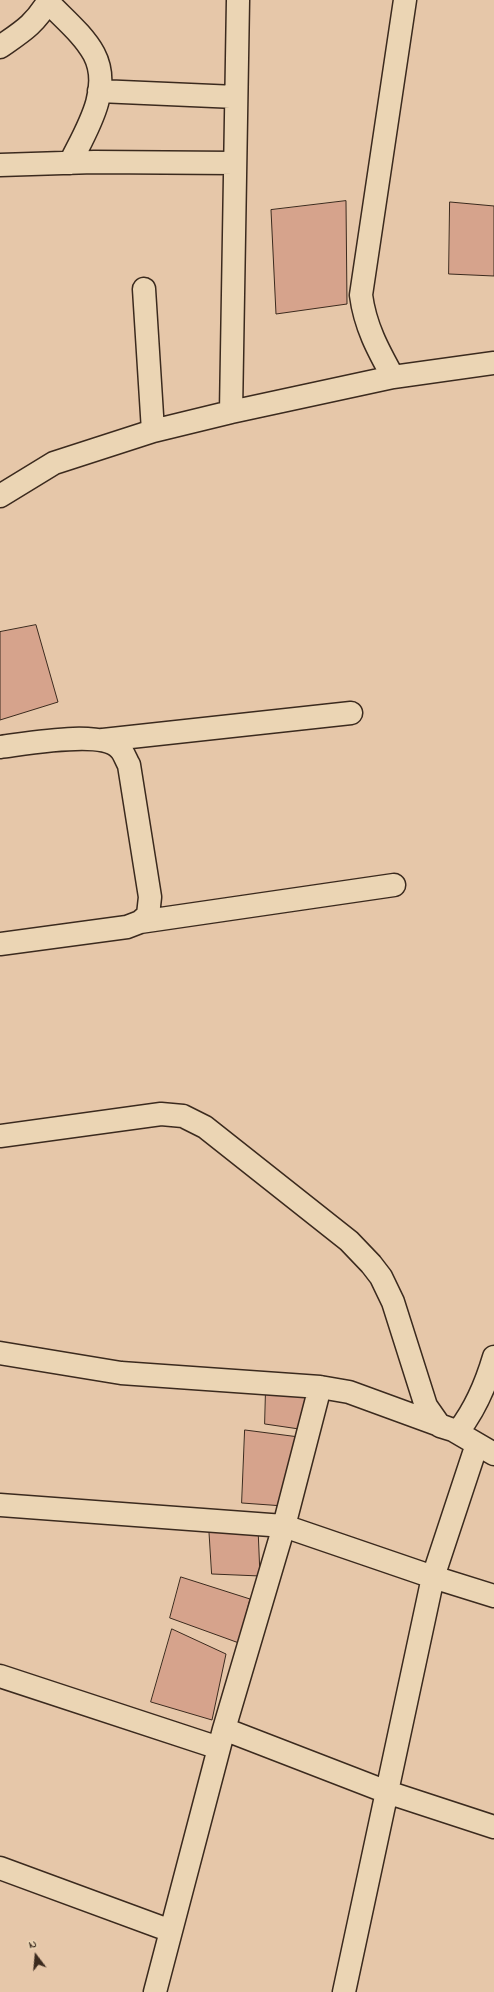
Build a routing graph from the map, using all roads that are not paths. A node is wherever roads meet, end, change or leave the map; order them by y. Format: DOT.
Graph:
graph roads {
  1 [pos="238,0"];
  2 [pos="406,0"];
  3 [pos="48,1"];
  4 [pos="0,47"];
  5 [pos="99,91"];
  6 [pos="236,97"];
  7 [pos="70,163"];
  8 [pos="235,163"];
  9 [pos="0,165"];
  10 [pos="144,289"];
  11 [pos="494,363"];
  12 [pos="393,376"];
  13 [pos="231,412"];
  14 [pos="153,431"];
  15 [pos="0,496"];
  16 [pos="351,713"];
  17 [pos="103,740"];
  18 [pos="0,747"];
  19 [pos="394,885"];
  20 [pos="140,922"];
  21 [pos="0,944"];
  22 [pos="0,1136"];
  23 [pos="0,1353"];
  24 [pos="494,1357"];
  25 [pos="320,1388"];
  26 [pos="453,1430"];
  27 [pos="486,1449"];
  28 [pos="0,1505"];
  29 [pos="284,1526"];
  30 [pos="433,1577"];
  31 [pos="494,1596"];
  32 [pos="0,1676"];
  33 [pos="221,1738"];
  34 [pos="387,1792"];
  35 [pos="494,1827"];
  36 [pos="0,1868"];
  37 [pos="171,1931"];
  38 [pos="155,1992"];
  39 [pos="344,1992"];
  1 -- 6 [label="street"];
  2 -- 12 [label="street"];
  3 -- 4 [label="street"];
  3 -- 5 [label="street"];
  5 -- 6 [label="street"];
  5 -- 7 [label="street"];
  6 -- 8 [label="street"];
  7 -- 8 [label="street"];
  7 -- 9 [label="street"];
  8 -- 13 [label="street"];
  10 -- 14 [label="street"];
  11 -- 12 [label="street"];
  12 -- 13 [label="street"];
  13 -- 14 [label="street"];
  14 -- 15 [label="street"];
  16 -- 17 [label="street"];
  17 -- 18 [label="street"];
  17 -- 20 [label="street"];
  19 -- 20 [label="street"];
  20 -- 21 [label="street"];
  22 -- 26 [label="street"];
  23 -- 25 [label="street"];
  24 -- 26 [label="street"];
  25 -- 26 [label="street"];
  25 -- 29 [label="street"];
  26 -- 27 [label="street"];
  27 -- 30 [label="street"];
  28 -- 29 [label="street"];
  29 -- 30 [label="street"];
  29 -- 33 [label="street"];
  30 -- 31 [label="street"];
  30 -- 34 [label="street"];
  32 -- 33 [label="street"];
  33 -- 34 [label="street"];
  33 -- 37 [label="street"];
  34 -- 35 [label="street"];
  34 -- 39 [label="street"];
  36 -- 37 [label="street"];
  37 -- 38 [label="street"];
}
